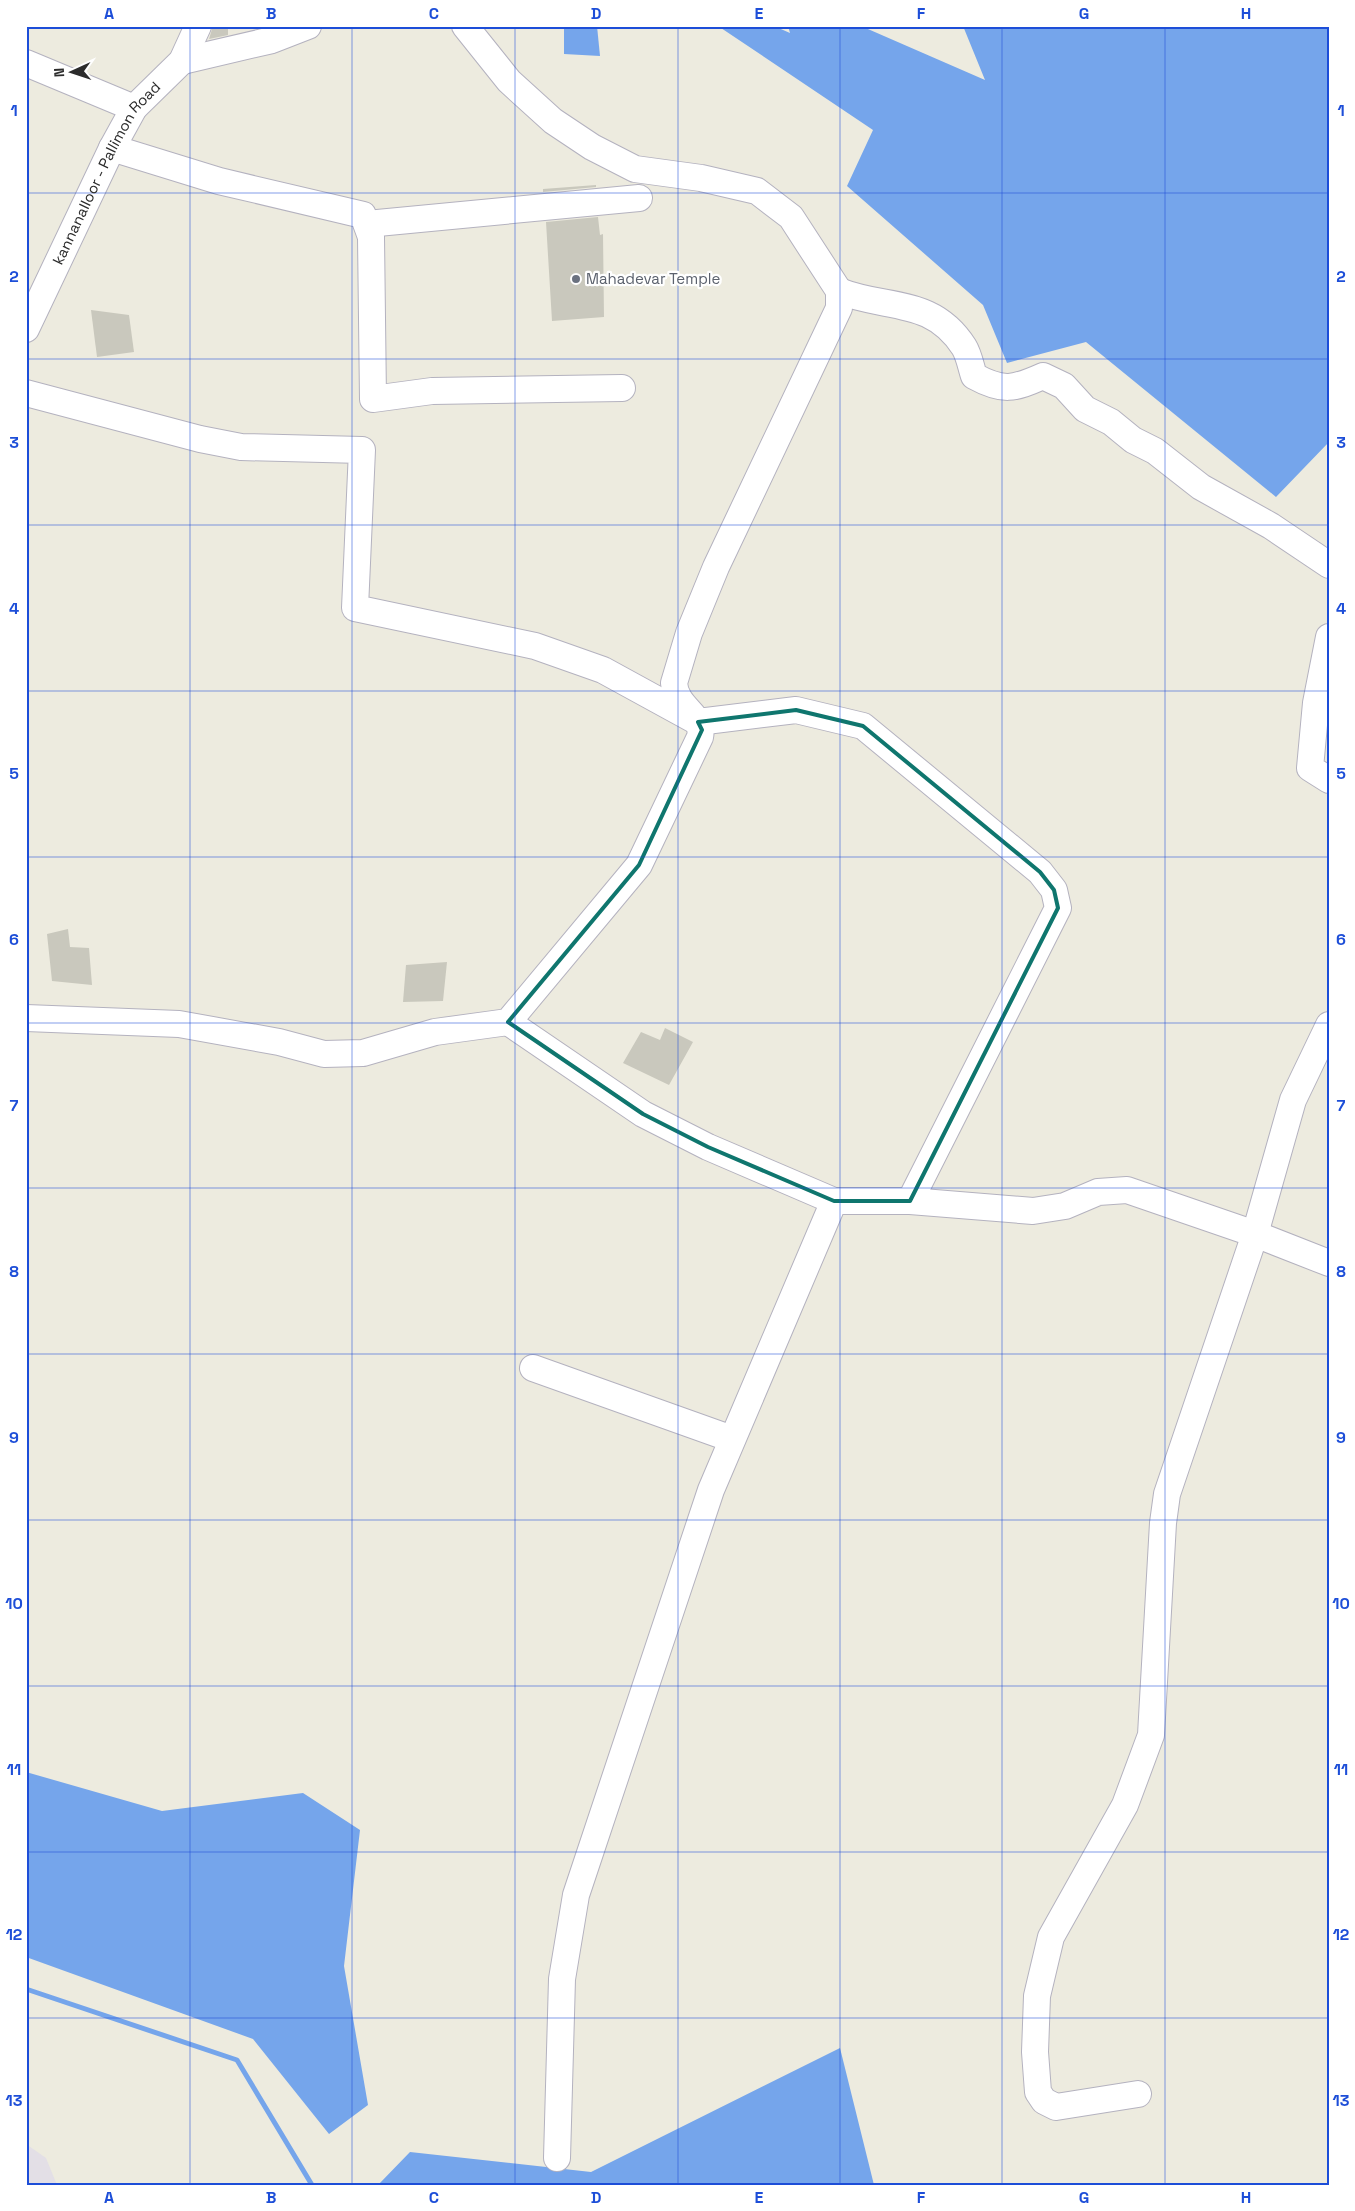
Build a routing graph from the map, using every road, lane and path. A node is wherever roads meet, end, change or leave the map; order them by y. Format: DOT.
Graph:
graph roads {
  1 [pos="198,26"];
  2 [pos="308,26"];
  3 [pos="465,26"];
  4 [pos="182,60"];
  5 [pos="26,63"];
  6 [pos="134,108"];
  7 [pos="112,148"];
  8 [pos="639,198"];
  9 [pos="367,224"];
  10 [pos="839,291"];
  11 [pos="26,329"];
  12 [pos="622,388"];
  13 [pos="26,393"];
  14 [pos="1329,565"];
  15 [pos="1329,637"];
  16 [pos="698,722"];
  17 [pos="1329,780"];
  18 [pos="26,1018"];
  19 [pos="508,1022"];
  20 [pos="1329,1025"];
  21 [pos="834,1201"];
  22 [pos="910,1201"];
  23 [pos="1256,1234"];
  24 [pos="1329,1262"];
  25 [pos="533,1368"];
  26 [pos="732,1439"];
  27 [pos="1138,2094"];
  28 [pos="557,2158"];
  1 -- 4 [label="street, kannanalloor - Pallimon Road"];
  2 -- 4 [label="street"];
  3 -- 10 [label="street"];
  4 -- 6 [label="street, kannanalloor - Pallimon Road"];
  5 -- 6 [label="street"];
  6 -- 7 [label="street, kannanalloor - Pallimon Road"];
  7 -- 9 [label="street"];
  7 -- 11 [label="street, kannanalloor - Pallimon Road"];
  8 -- 9 [label="street"];
  9 -- 12 [label="street"];
  10 -- 14 [label="street"];
  10 -- 16 [label="street"];
  13 -- 16 [label="street"];
  15 -- 17 [label="street"];
  16 -- 19 [label="street"];
  16 -- 22 [label="street"];
  18 -- 19 [label="street"];
  19 -- 21 [label="street"];
  20 -- 23 [label="street"];
  21 -- 22 [label="street"];
  21 -- 26 [label="street"];
  22 -- 23 [label="street"];
  23 -- 24 [label="street"];
  23 -- 27 [label="street"];
  25 -- 26 [label="street"];
  26 -- 28 [label="street"];
}
